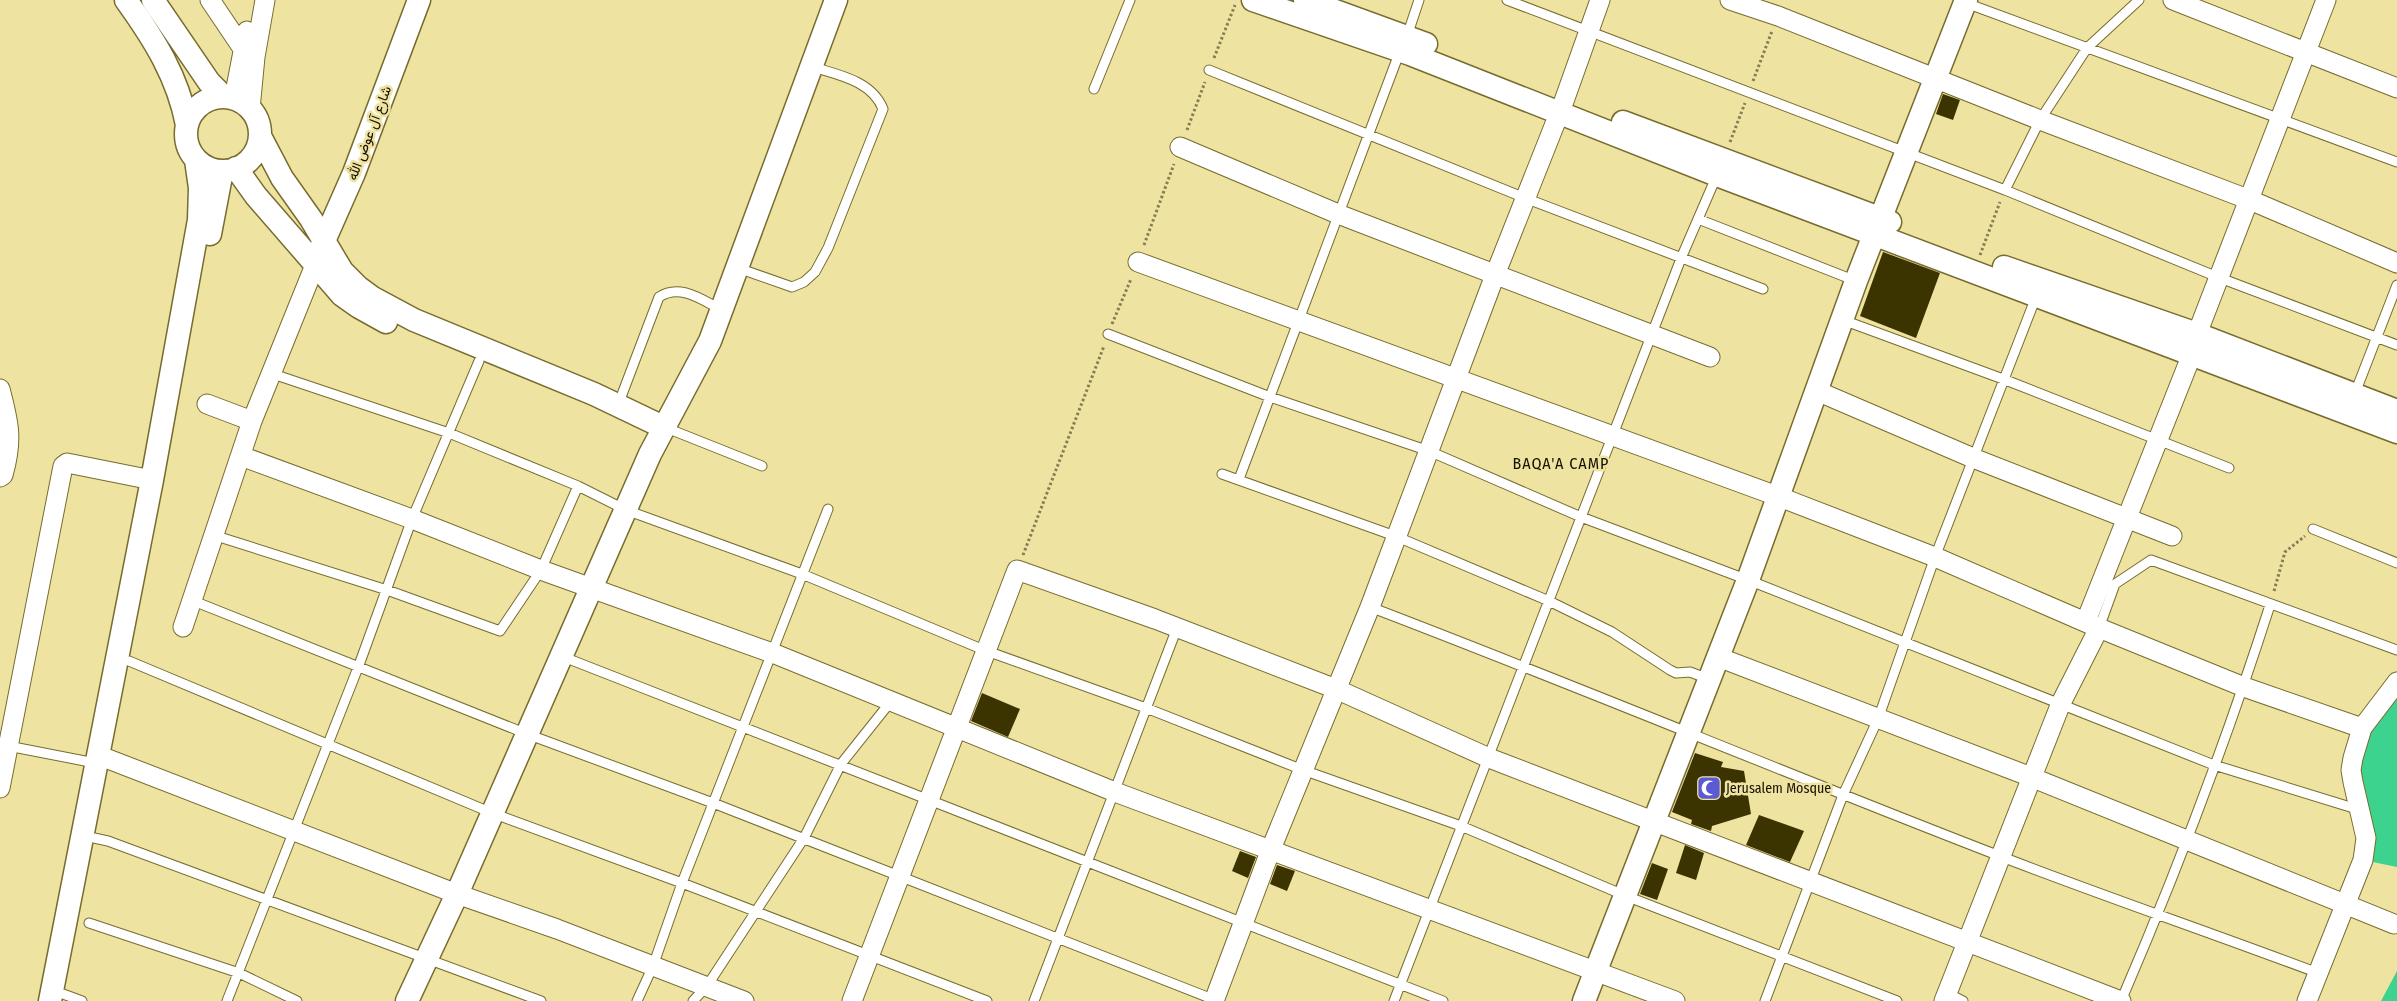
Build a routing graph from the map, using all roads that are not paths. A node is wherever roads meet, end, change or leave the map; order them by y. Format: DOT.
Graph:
graph roads {
  1 [pos="126,0"];
  2 [pos="153,0"];
  3 [pos="210,0"];
  4 [pos="252,0"];
  5 [pos="265,0"];
  6 [pos="419,0"];
  7 [pos="836,0"];
  8 [pos="1130,0"];
  9 [pos="1253,0"];
  10 [pos="1304,0"];
  11 [pos="1419,0"];
  12 [pos="1507,0"];
  13 [pos="1600,0"];
  14 [pos="1730,0"];
  15 [pos="2139,0"];
  16 [pos="2173,0"];
  17 [pos="2326,0"];
  18 [pos="1963,1"];
  19 [pos="1588,32"];
  20 [pos="1403,43"];
  21 [pos="2087,48"];
  22 [pos="249,53"];
  23 [pos="2307,54"];
  24 [pos="812,66"];
  25 [pos="1210,70"];
  26 [pos="1936,79"];
  27 [pos="2397,88"];
  28 [pos="1094,89"];
  29 [pos="236,101"];
  30 [pos="1562,107"];
  31 [pos="2040,120"];
  32 [pos="2281,120"];
  33 [pos="187,125"];
  34 [pos="1368,135"];
  35 [pos="260,136"];
  36 [pos="1180,148"];
  37 [pos="1905,152"];
  38 [pos="196,160"];
  39 [pos="2397,162"];
  40 [pos="229,170"];
  41 [pos="1716,175"];
  42 [pos="2005,190"];
  43 [pos="1525,198"];
  44 [pos="2250,200"];
  45 [pos="1338,214"];
  46 [pos="1698,219"];
  47 [pos="1879,226"];
  48 [pos="323,242"];
  49 [pos="1682,256"];
  50 [pos="1138,262"];
  51 [pos="2397,263"];
  52 [pos="315,265"];
  53 [pos="738,268"];
  54 [pos="1496,274"];
  55 [pos="2220,278"];
  56 [pos="1856,281"];
  57 [pos="2397,285"];
  58 [pos="1763,289"];
  59 [pos="2036,295"];
  60 [pos="723,310"];
  61 [pos="1298,320"];
  62 [pos="1843,320"];
  63 [pos="1108,334"];
  64 [pos="1652,334"];
  65 [pos="2377,338"];
  66 [pos="2194,344"];
  67 [pos="2397,345"];
  68 [pos="1710,357"];
  69 [pos="479,361"];
  70 [pos="270,373"];
  71 [pos="2004,379"];
  72 [pos="1457,380"];
  73 [pos="0,389"];
  74 [pos="1817,391"];
  75 [pos="2354,394"];
  76 [pos="1270,396"];
  77 [pos="207,404"];
  78 [pos="618,405"];
  79 [pos="2397,411"];
  80 [pos="252,421"];
  81 [pos="661,431"];
  82 [pos="2397,432"];
  83 [pos="449,433"];
  84 [pos="1613,437"];
  85 [pos="2158,440"];
  86 [pos="1429,451"];
  87 [pos="241,456"];
  88 [pos="1973,458"];
  89 [pos="762,466"];
  90 [pos="2229,468"];
  91 [pos="1222,474"];
  92 [pos="0,477"];
  93 [pos="1239,479"];
  94 [pos="152,480"];
  95 [pos="578,486"];
  96 [pos="1777,496"];
  97 [pos="828,509"];
  98 [pos="626,510"];
  99 [pos="1581,517"];
  100 [pos="412,519"];
  101 [pos="2125,519"];
  102 [pos="2313,529"];
  103 [pos="213,535"];
  104 [pos="1395,536"];
  105 [pos="2172,536"];
  106 [pos="1935,558"];
  107 [pos="2397,563"];
  108 [pos="541,570"];
  109 [pos="802,574"];
  110 [pos="1748,580"];
  111 [pos="593,589"];
  112 [pos="387,590"];
  113 [pos="191,600"];
  114 [pos="1549,601"];
  115 [pos="2270,605"];
  116 [pos="1370,607"];
  117 [pos="2092,624"];
  118 [pos="183,627"];
  119 [pos="1177,628"];
  120 [pos="1904,641"];
  121 [pos="984,650"];
  122 [pos="2397,650"];
  123 [pos="771,653"];
  124 [pos="561,656"];
  125 [pos="1718,657"];
  126 [pos="129,661"];
  127 [pos="359,665"];
  128 [pos="1524,666"];
  129 [pos="1709,679"];
  130 [pos="2397,682"];
  131 [pos="2244,687"];
  132 [pos="1336,689"];
  133 [pos="892,700"];
  134 [pos="2061,703"];
  135 [pos="1146,708"];
  136 [pos="1878,719"];
  137 [pos="743,726"];
  138 [pos="2362,728"];
  139 [pos="955,729"];
  140 [pos="527,734"];
  141 [pos="1688,734"];
  142 [pos="326,745"];
  143 [pos="8,746"];
  144 [pos="1489,758"];
  145 [pos="102,761"];
  146 [pos="841,764"];
  147 [pos="2214,765"];
  148 [pos="1303,770"];
  149 [pos="2031,777"];
  150 [pos="0,788"];
  151 [pos="1115,792"];
  152 [pos="1843,795"];
  153 [pos="929,799"];
  154 [pos="713,803"];
  155 [pos="2360,810"];
  156 [pos="492,813"];
  157 [pos="1655,820"];
  158 [pos="1461,826"];
  159 [pos="296,830"];
  160 [pos="94,838"];
  161 [pos="804,838"];
  162 [pos="2187,840"];
  163 [pos="1271,849"];
  164 [pos="2000,856"];
  165 [pos="1087,861"];
  166 [pos="899,876"];
  167 [pos="1810,880"];
  168 [pos="682,883"];
  169 [pos="457,894"];
  170 [pos="1626,896"];
  171 [pos="268,899"];
  172 [pos="2347,904"];
  173 [pos="1430,908"];
  174 [pos="756,911"];
  175 [pos="2159,913"];
  176 [pos="89,923"];
  177 [pos="1243,923"];
  178 [pos="2394,924"];
  179 [pos="1058,938"];
  180 [pos="1965,942"];
  181 [pos="868,955"];
  182 [pos="1782,957"];
  183 [pos="426,960"];
  184 [pos="653,966"];
  185 [pos="1597,970"];
  186 [pos="238,973"];
  187 [pos="2318,973"];
  188 [pos="1400,984"];
  189 [pos="707,986"];
  190 [pos="1951,998"];
  191 [pos="64,999"];
  192 [pos="228,1001"];
  193 [pos="297,1001"];
  194 [pos="407,1001"];
  195 [pos="541,1001"];
  196 [pos="637,1001"];
  197 [pos="693,1001"];
  198 [pos="744,1001"];
  199 [pos="852,1001"];
  200 [pos="987,1001"];
  201 [pos="1034,1001"];
  202 [pos="1215,1001"];
  203 [pos="1394,1001"];
  204 [pos="1443,1001"];
  205 [pos="1584,1001"];
  206 [pos="1675,1001"];
  207 [pos="1765,1001"];
  208 [pos="1897,1001"];
  209 [pos="2121,1001"];
  210 [pos="2307,1001"];
  1 -- 33 [label="street"];
  2 -- 29 [label="street"];
  3 -- 22 [label="street"];
  4 -- 22 [label="street"];
  5 -- 22 [label="street"];
  6 -- 48 [label="street, شارع آل عوض الله"];
  7 -- 24 [label="street"];
  8 -- 28 [label="lane"];
  9 -- 20 [label="street"];
  10 -- 20 [label="street"];
  11 -- 20 [label="lane"];
  12 -- 19 [label="lane"];
  13 -- 19 [label="street"];
  14 -- 26 [label="street"];
  15 -- 21 [label="lane"];
  16 -- 23 [label="street"];
  17 -- 23 [label="street"];
  18 -- 21 [label="lane"];
  18 -- 26 [label="street"];
  19 -- 30 [label="street"];
  19 -- 37 [label="lane"];
  20 -- 30 [label="street"];
  20 -- 34 [label="lane"];
  21 -- 31 [label="lane"];
  21 -- 32 [label="lane"];
  22 -- 29 [label="street"];
  23 -- 27 [label="street"];
  23 -- 32 [label="street"];
  24 -- 53 [label="street"];
  24 -- 53 [label="lane"];
  25 -- 34 [label="lane"];
  26 -- 31 [label="street"];
  26 -- 37 [label="street"];
  29 -- 33 [label="street"];
  29 -- 35 [label="street"];
  30 -- 41 [label="street"];
  30 -- 43 [label="street"];
  30 -- 47 [label="street"];
  31 -- 42 [label="lane"];
  31 -- 44 [label="street"];
  32 -- 39 [label="lane"];
  32 -- 44 [label="street"];
  33 -- 38 [label="street"];
  34 -- 43 [label="lane"];
  34 -- 45 [label="lane"];
  35 -- 40 [label="street"];
  35 -- 48 [label="street"];
  36 -- 45 [label="street"];
  37 -- 42 [label="lane"];
  37 -- 47 [label="street"];
  38 -- 40 [label="street"];
  38 -- 94 [label="street"];
  40 -- 52 [label="street"];
  40 -- 126 [label="street"];
  41 -- 46 [label="lane"];
  41 -- 47 [label="street"];
  42 -- 55 [label="lane"];
  43 -- 49 [label="lane"];
  43 -- 54 [label="street"];
  44 -- 51 [label="street"];
  44 -- 55 [label="street"];
  45 -- 54 [label="street"];
  45 -- 61 [label="lane"];
  46 -- 49 [label="lane"];
  46 -- 56 [label="lane"];
  47 -- 56 [label="street"];
  47 -- 59 [label="street"];
  47 -- 66 [label="street"];
  48 -- 52 [label="street, شارع آل عوض الله"];
  48 -- 78 [label="street"];
  49 -- 58 [label="lane"];
  49 -- 64 [label="lane"];
  50 -- 61 [label="street"];
  52 -- 69 [label="street"];
  52 -- 70 [label="street"];
  53 -- 60 [label="street"];
  54 -- 64 [label="street"];
  54 -- 72 [label="street"];
  55 -- 65 [label="lane"];
  55 -- 66 [label="street"];
  56 -- 62 [label="street"];
  57 -- 65 [label="lane"];
  59 -- 66 [label="street"];
  59 -- 71 [label="lane"];
  60 -- 78 [label="lane"];
  60 -- 81 [label="street"];
  61 -- 72 [label="street"];
  61 -- 76 [label="lane"];
  62 -- 71 [label="lane"];
  62 -- 74 [label="street"];
  63 -- 76 [label="lane"];
  64 -- 68 [label="street"];
  64 -- 84 [label="lane"];
  65 -- 67 [label="lane"];
  65 -- 75 [label="lane"];
  66 -- 75 [label="street"];
  66 -- 82 [label="street"];
  66 -- 85 [label="street"];
  69 -- 81 [label="street"];
  69 -- 83 [label="lane"];
  70 -- 80 [label="street"];
  70 -- 83 [label="lane"];
  71 -- 85 [label="lane"];
  71 -- 88 [label="lane"];
  72 -- 84 [label="street"];
  72 -- 86 [label="street"];
  73 -- 92 [label="street"];
  74 -- 88 [label="street"];
  74 -- 96 [label="street"];
  75 -- 79 [label="street"];
  76 -- 86 [label="lane"];
  76 -- 93 [label="lane"];
  77 -- 80 [label="street"];
  78 -- 81 [label="street"];
  80 -- 87 [label="street"];
  81 -- 89 [label="lane"];
  81 -- 98 [label="street"];
  83 -- 95 [label="lane"];
  83 -- 100 [label="lane"];
  84 -- 96 [label="street"];
  84 -- 99 [label="lane"];
  85 -- 90 [label="lane"];
  85 -- 101 [label="street"];
  86 -- 99 [label="lane"];
  86 -- 104 [label="street"];
  87 -- 100 [label="street"];
  87 -- 103 [label="street"];
  88 -- 101 [label="street"];
  88 -- 106 [label="lane"];
  91 -- 93 [label="lane"];
  93 -- 104 [label="lane"];
  94 -- 143 [label="street"];
  94 -- 145 [label="street"];
  95 -- 98 [label="lane"];
  95 -- 108 [label="lane"];
  96 -- 106 [label="street"];
  96 -- 110 [label="street"];
  97 -- 109 [label="lane"];
  98 -- 109 [label="lane"];
  98 -- 111 [label="street"];
  99 -- 110 [label="lane"];
  99 -- 114 [label="lane"];
  100 -- 108 [label="street"];
  100 -- 112 [label="lane"];
  101 -- 105 [label="street"];
  101 -- 117 [label="street"];
  102 -- 107 [label="lane"];
  103 -- 112 [label="lane"];
  103 -- 113 [label="street"];
  104 -- 114 [label="lane"];
  104 -- 116 [label="street"];
  106 -- 117 [label="street"];
  106 -- 120 [label="lane"];
  108 -- 111 [label="street"];
  108 -- 112 [label="lane"];
  109 -- 121 [label="lane"];
  109 -- 123 [label="lane"];
  110 -- 120 [label="lane"];
  110 -- 125 [label="street"];
  111 -- 123 [label="street"];
  111 -- 124 [label="street"];
  112 -- 127 [label="lane"];
  113 -- 118 [label="street"];
  113 -- 127 [label="lane"];
  114 -- 128 [label="lane"];
  114 -- 129 [label="lane"];
  115 -- 117 [label="lane"];
  115 -- 122 [label="lane"];
  115 -- 131 [label="lane"];
  116 -- 128 [label="lane"];
  116 -- 132 [label="street"];
  117 -- 131 [label="street"];
  117 -- 134 [label="street"];
  119 -- 121 [label="street"];
  119 -- 132 [label="street"];
  119 -- 135 [label="lane"];
  120 -- 134 [label="lane"];
  120 -- 136 [label="lane"];
  121 -- 135 [label="lane"];
  121 -- 139 [label="street"];
  123 -- 133 [label="street"];
  123 -- 137 [label="lane"];
  124 -- 137 [label="lane"];
  124 -- 140 [label="street"];
  125 -- 129 [label="street"];
  125 -- 136 [label="street"];
  126 -- 142 [label="lane"];
  126 -- 145 [label="street"];
  127 -- 140 [label="lane"];
  127 -- 142 [label="lane"];
  128 -- 141 [label="lane"];
  128 -- 144 [label="lane"];
  129 -- 141 [label="street"];
  130 -- 138 [label="street"];
  131 -- 138 [label="street"];
  131 -- 147 [label="lane"];
  132 -- 144 [label="street"];
  132 -- 148 [label="street"];
  133 -- 139 [label="street"];
  133 -- 146 [label="lane"];
  134 -- 147 [label="lane"];
  134 -- 149 [label="street"];
  135 -- 148 [label="lane"];
  135 -- 151 [label="lane"];
  136 -- 149 [label="street"];
  136 -- 152 [label="lane"];
  137 -- 146 [label="lane"];
  137 -- 154 [label="lane"];
  138 -- 155 [label="street"];
  139 -- 151 [label="street"];
  139 -- 153 [label="street"];
  140 -- 154 [label="lane"];
  140 -- 156 [label="street"];
  141 -- 152 [label="lane"];
  141 -- 157 [label="street"];
  142 -- 156 [label="lane"];
  142 -- 159 [label="lane"];
  143 -- 145 [label="lane"];
  143 -- 150 [label="street"];
  144 -- 157 [label="street"];
  144 -- 158 [label="lane"];
  145 -- 159 [label="street"];
  145 -- 160 [label="street"];
  145 -- 191 [label="street"];
  146 -- 153 [label="lane"];
  146 -- 161 [label="lane"];
  147 -- 155 [label="lane"];
  147 -- 162 [label="lane"];
  148 -- 158 [label="lane"];
  148 -- 163 [label="street"];
  149 -- 162 [label="street"];
  149 -- 164 [label="street"];
  151 -- 163 [label="street"];
  151 -- 165 [label="lane"];
  152 -- 164 [label="lane"];
  152 -- 167 [label="lane"];
  153 -- 165 [label="lane"];
  153 -- 166 [label="street"];
  154 -- 161 [label="lane"];
  154 -- 168 [label="lane"];
  155 -- 172 [label="street"];
  156 -- 168 [label="lane"];
  156 -- 169 [label="street"];
  157 -- 167 [label="street"];
  157 -- 170 [label="street"];
  158 -- 170 [label="lane"];
  158 -- 173 [label="lane"];
  159 -- 169 [label="street"];
  159 -- 171 [label="lane"];
  160 -- 171 [label="lane"];
  160 -- 191 [label="street"];
  161 -- 166 [label="lane"];
  161 -- 174 [label="lane"];
  162 -- 172 [label="street"];
  162 -- 175 [label="lane"];
  163 -- 173 [label="street"];
  163 -- 177 [label="street"];
  164 -- 175 [label="lane"];
  164 -- 180 [label="street"];
  165 -- 177 [label="lane"];
  165 -- 179 [label="lane"];
  166 -- 179 [label="lane"];
  166 -- 181 [label="street"];
  167 -- 180 [label="street"];
  167 -- 182 [label="lane"];
  168 -- 174 [label="lane"];
  168 -- 184 [label="lane"];
  169 -- 183 [label="street"];
  169 -- 184 [label="street"];
  170 -- 182 [label="lane"];
  170 -- 185 [label="street"];
  171 -- 183 [label="lane"];
  171 -- 186 [label="lane"];
  172 -- 178 [label="street"];
  172 -- 187 [label="street"];
  173 -- 185 [label="street"];
  173 -- 188 [label="lane"];
  174 -- 181 [label="lane"];
  174 -- 189 [label="lane"];
  175 -- 187 [label="lane"];
  175 -- 209 [label="lane"];
  176 -- 186 [label="lane"];
  177 -- 188 [label="lane"];
  177 -- 202 [label="street"];
  179 -- 201 [label="lane"];
  179 -- 202 [label="lane"];
  180 -- 190 [label="street"];
  180 -- 209 [label="street"];
  181 -- 199 [label="street"];
  181 -- 200 [label="lane"];
  182 -- 207 [label="lane"];
  182 -- 208 [label="lane"];
  183 -- 194 [label="street"];
  183 -- 195 [label="lane"];
  184 -- 189 [label="street"];
  184 -- 196 [label="lane"];
  185 -- 205 [label="street"];
  185 -- 206 [label="street"];
  186 -- 192 [label="lane"];
  186 -- 193 [label="lane"];
  187 -- 210 [label="street"];
  188 -- 203 [label="lane"];
  188 -- 204 [label="lane"];
  189 -- 197 [label="lane"];
  189 -- 198 [label="street"];
}
